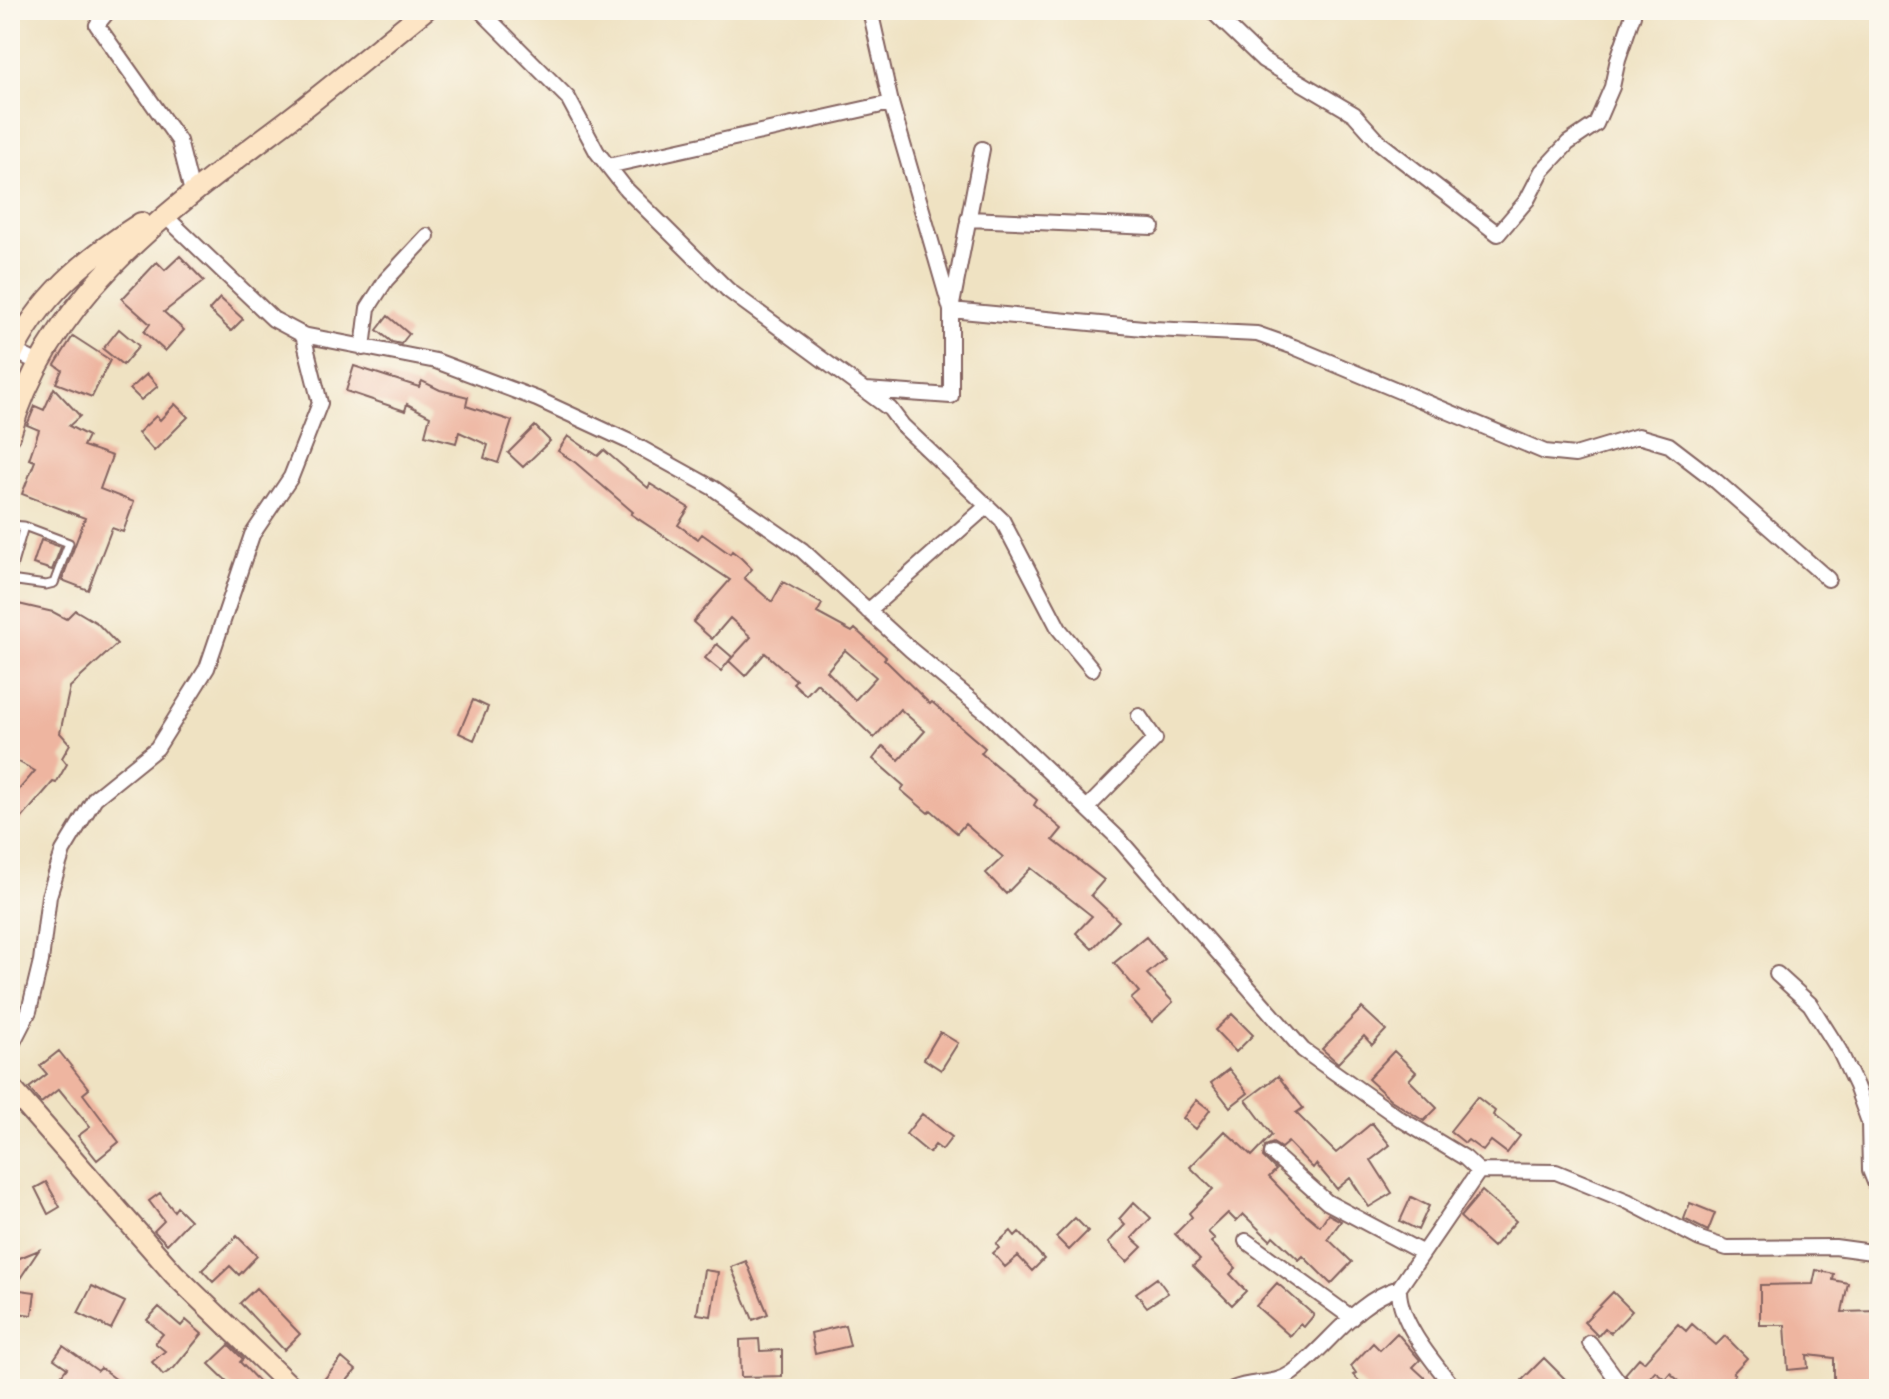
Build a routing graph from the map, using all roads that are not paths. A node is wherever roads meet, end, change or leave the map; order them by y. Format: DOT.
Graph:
graph roads {
  1 [pos="109,10"];
  2 [pos="425,10"];
  3 [pos="480,10"];
  4 [pos="870,10"];
  5 [pos="1211,10"];
  6 [pos="1632,10"];
  7 [pos="891,103"];
  8 [pos="982,149"];
  9 [pos="608,166"];
  10 [pos="192,192"];
  11 [pos="165,216"];
  12 [pos="968,219"];
  13 [pos="1152,227"];
  14 [pos="427,236"];
  15 [pos="10,298"];
  16 [pos="951,310"];
  17 [pos="12,322"];
  18 [pos="303,335"];
  19 [pos="363,348"];
  20 [pos="12,355"];
  21 [pos="41,364"];
  22 [pos="865,390"];
  23 [pos="10,435"];
  24 [pos="987,506"];
  25 [pos="10,525"];
  26 [pos="24,526"];
  27 [pos="10,577"];
  28 [pos="1828,579"];
  29 [pos="868,611"];
  30 [pos="1092,669"];
  31 [pos="1139,716"];
  32 [pos="1087,808"];
  33 [pos="1777,974"];
  34 [pos="10,1048"];
  35 [pos="10,1087"];
  36 [pos="1272,1153"];
  37 [pos="1479,1171"];
  38 [pos="1879,1192"];
  39 [pos="1246,1241"];
  40 [pos="1423,1253"];
  41 [pos="1879,1253"];
  42 [pos="1399,1288"];
  43 [pos="1352,1318"];
  44 [pos="1590,1343"];
  45 [pos="293,1389"];
  46 [pos="1233,1389"];
  47 [pos="1455,1389"];
  48 [pos="1624,1389"];
  1 -- 10 [label="street"];
  2 -- 10 [label="street"];
  3 -- 9 [label="street"];
  4 -- 7 [label="street"];
  5 -- 6 [label="street"];
  7 -- 9 [label="street"];
  7 -- 16 [label="street"];
  8 -- 12 [label="street"];
  9 -- 22 [label="street"];
  10 -- 11 [label="street"];
  10 -- 20 [label="street"];
  11 -- 18 [label="street"];
  11 -- 21 [label="street"];
  12 -- 13 [label="street"];
  12 -- 16 [label="street"];
  14 -- 19 [label="street"];
  15 -- 17 [label="street"];
  16 -- 22 [label="street"];
  16 -- 28 [label="street"];
  17 -- 20 [label="street"];
  18 -- 19 [label="street"];
  18 -- 34 [label="street"];
  19 -- 29 [label="street"];
  20 -- 21 [label="street"];
  21 -- 23 [label="street"];
  22 -- 24 [label="street"];
  24 -- 29 [label="street"];
  24 -- 30 [label="street"];
  25 -- 26 [label="lane"];
  26 -- 27 [label="lane"];
  26 -- 27 [label="lane"];
  29 -- 32 [label="street"];
  31 -- 32 [label="street"];
  32 -- 37 [label="street"];
  33 -- 38 [label="street"];
  35 -- 45 [label="street"];
  36 -- 40 [label="street"];
  37 -- 40 [label="street"];
  37 -- 41 [label="street"];
  39 -- 43 [label="street"];
  40 -- 42 [label="street"];
  42 -- 43 [label="street"];
  42 -- 47 [label="street"];
  43 -- 46 [label="street"];
  44 -- 48 [label="street"];
}
